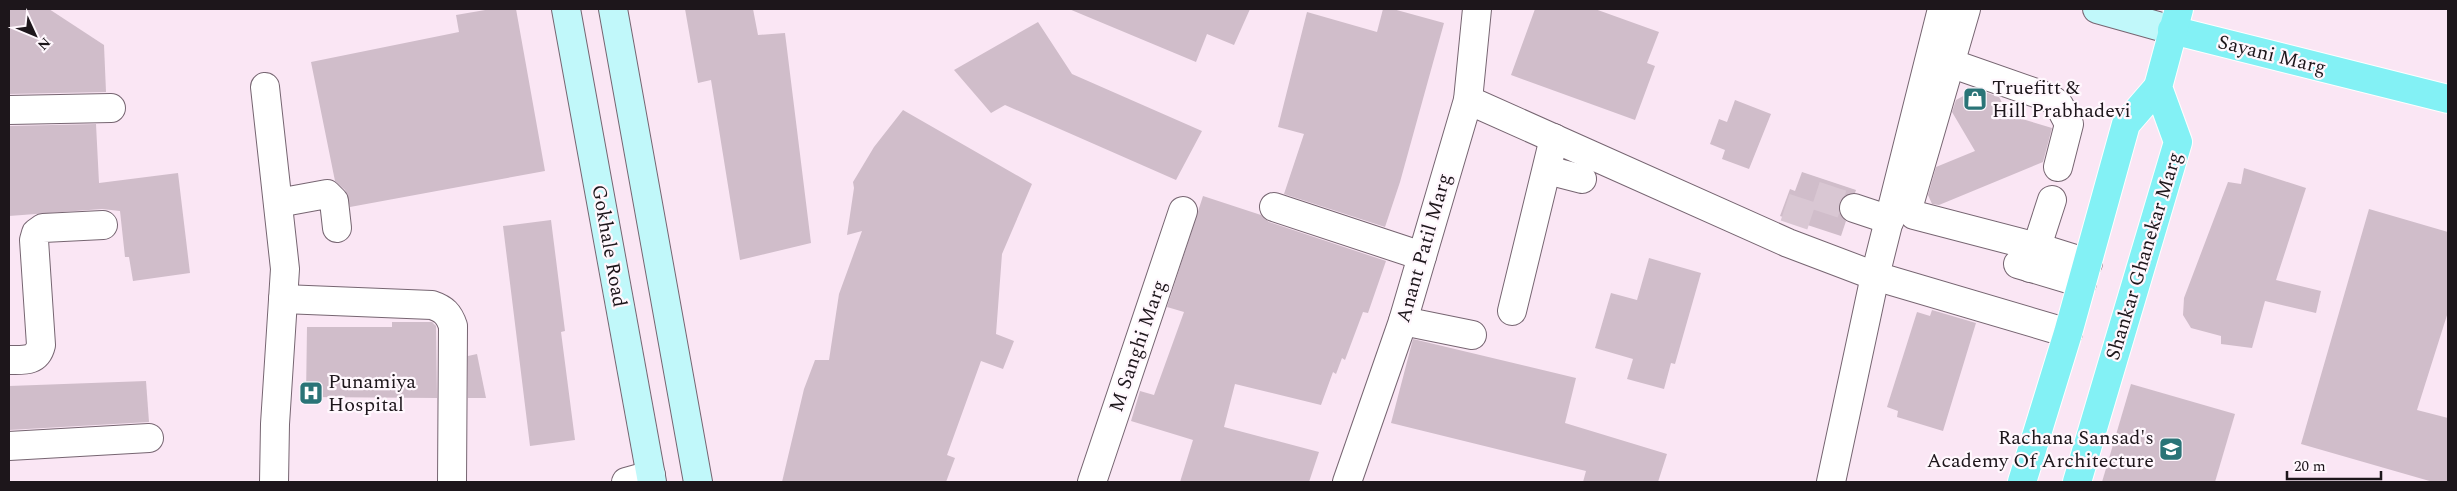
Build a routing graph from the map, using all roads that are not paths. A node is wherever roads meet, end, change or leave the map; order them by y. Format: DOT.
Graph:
graph roads {
  1 [pos="566,9"];
  2 [pos="613,9"];
  3 [pos="1476,9"];
  4 [pos="1942,9"];
  5 [pos="1966,9"];
  6 [pos="2097,9"];
  7 [pos="2176,19"];
  8 [pos="1950,63"];
  9 [pos="265,87"];
  10 [pos="2158,87"];
  11 [pos="2448,99"];
  12 [pos="1468,100"];
  13 [pos="111,108"];
  14 [pos="9,110"];
  15 [pos="1554,138"];
  16 [pos="2058,167"];
  17 [pos="1547,170"];
  18 [pos="1582,179"];
  19 [pos="2052,200"];
  20 [pos="278,203"];
  21 [pos="1274,207"];
  22 [pos="1854,208"];
  23 [pos="1183,211"];
  24 [pos="1890,220"];
  25 [pos="103,225"];
  26 [pos="337,228"];
  27 [pos="1422,256"];
  28 [pos="2028,260"];
  29 [pos="2085,273"];
  30 [pos="1875,276"];
  31 [pos="283,299"];
  32 [pos="1512,311"];
  33 [pos="1403,321"];
  34 [pos="2068,333"];
  35 [pos="1472,335"];
  36 [pos="9,360"];
  37 [pos="149,438"];
  38 [pos="9,446"];
  39 [pos="643,480"];
  40 [pos="274,482"];
  41 [pos="452,482"];
  42 [pos="698,482"];
  43 [pos="1092,482"];
  44 [pos="1346,482"];
  45 [pos="1830,482"];
  46 [pos="2022,482"];
  47 [pos="2077,482"];
  1 -- 39 [label="main road, Gokhale Road"];
  2 -- 42 [label="main road"];
  3 -- 12 [label="street, Anant Patil Marg"];
  4 -- 24 [label="street"];
  5 -- 8 [label="street"];
  6 -- 7 [label="main road, Sayani Marg"];
  7 -- 10 [label="main road"];
  7 -- 11 [label="main road, Sayani Marg"];
  8 -- 16 [label="street"];
  8 -- 28 [label="street"];
  9 -- 20 [label="street"];
  10 -- 29 [label="main road"];
  10 -- 47 [label="main road, Shankar Ghanekar Marg"];
  12 -- 15 [label="street"];
  12 -- 27 [label="street, Anant Patil Marg"];
  13 -- 14 [label="street"];
  15 -- 17 [label="street"];
  15 -- 30 [label="street"];
  17 -- 18 [label="street"];
  17 -- 32 [label="street"];
  19 -- 28 [label="street"];
  20 -- 26 [label="street"];
  20 -- 31 [label="street"];
  21 -- 27 [label="street"];
  22 -- 24 [label="street"];
  23 -- 43 [label="street, M Sanghi Marg"];
  24 -- 30 [label="street"];
  25 -- 36 [label="street"];
  27 -- 33 [label="street, Anant Patil Marg"];
  28 -- 29 [label="street"];
  29 -- 34 [label="main road"];
  30 -- 34 [label="street"];
  30 -- 45 [label="street"];
  31 -- 40 [label="street"];
  31 -- 41 [label="street"];
  33 -- 35 [label="street"];
  33 -- 44 [label="street, Anant Patil Marg"];
  34 -- 46 [label="main road"];
  37 -- 38 [label="street"];
}
